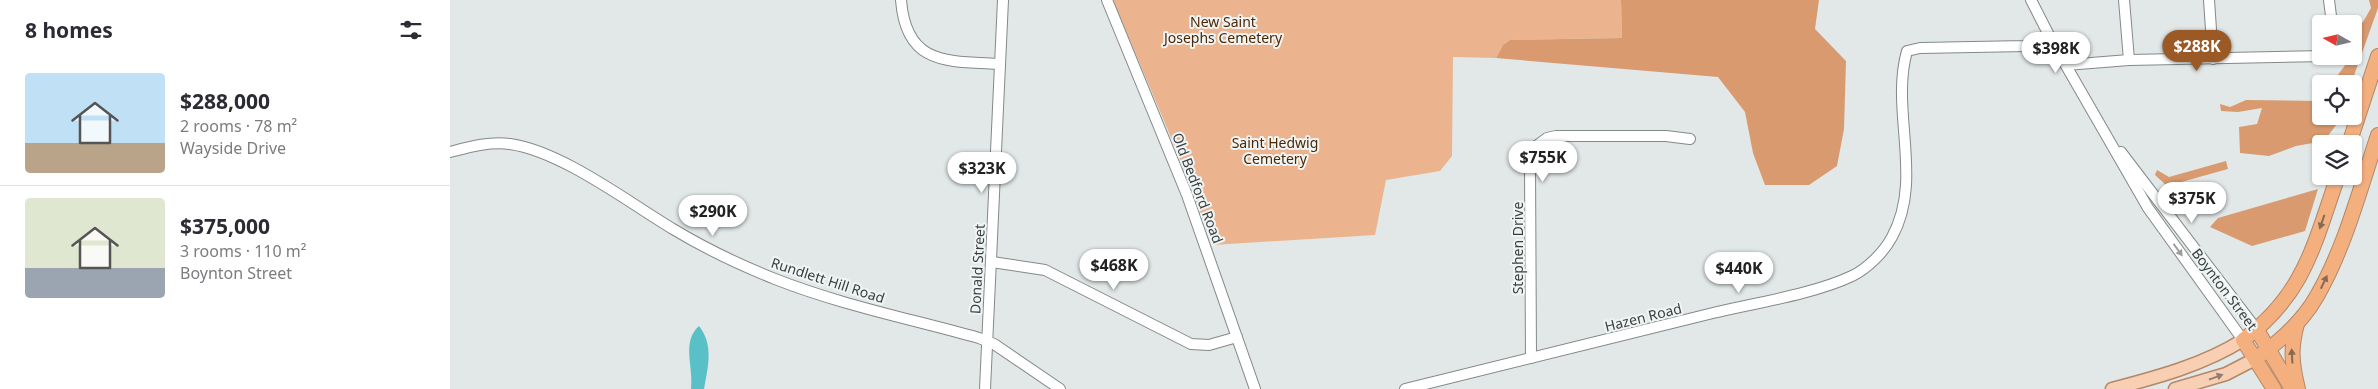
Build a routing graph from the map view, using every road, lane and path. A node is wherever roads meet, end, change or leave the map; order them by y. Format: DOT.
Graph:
graph roads {
  1 [pos="901,0"];
  2 [pos="1003,0"];
  3 [pos="1107,0"];
  4 [pos="2031,0"];
  5 [pos="2124,0"];
  6 [pos="2209,0"];
  7 [pos="2329,0"];
  8 [pos="2331,15"];
  9 [pos="2053,44"];
  10 [pos="2312,56"];
  11 [pos="2378,56"];
  12 [pos="2213,59"];
  13 [pos="2129,60"];
  14 [pos="1000,64"];
  15 [pos="2066,65"];
  16 [pos="2106,134"];
  17 [pos="2352,135"];
  18 [pos="2378,135"];
  19 [pos="1690,138"];
  20 [pos="450,152"];
  21 [pos="2335,185"];
  22 [pos="992,262"];
  23 [pos="2297,322"];
  24 [pos="2257,330"];
  25 [pos="1237,338"];
  26 [pos="2244,340"];
  27 [pos="987,341"];
  28 [pos="2268,350"];
  29 [pos="1531,358"];
  30 [pos="2255,359"];
  31 [pos="985,389"];
  32 [pos="1060,389"];
  33 [pos="1255,389"];
  34 [pos="1405,389"];
  35 [pos="2112,389"];
  36 [pos="2175,389"];
  37 [pos="2274,389"];
  38 [pos="2292,389"];
  39 [pos="2298,389"];
  1 -- 14 [label="street"];
  2 -- 14 [label="street, Donald Street"];
  3 -- 25 [label="street, Old Bedford Road"];
  4 -- 9 [label="street, Boynton Street"];
  5 -- 13 [label="street"];
  6 -- 12 [label="street"];
  7 -- 8 [label="street"];
  9 -- 15 [label="street, Boynton Street"];
  9 -- 29 [label="street, Hazen Road"];
  10 -- 12 [label="street"];
  11 -- 17 [label="highway"];
  12 -- 13 [label="street"];
  13 -- 15 [label="street"];
  14 -- 22 [label="street, Donald Street"];
  15 -- 16 [label="street, Boynton Street"];
  16 -- 24 [label="street, Boynton Street"];
  16 -- 26 [label="street, Boynton Street, one-way"];
  23 -- 18 [label="highway, one-way"];
  19 -- 29 [label="street, Stephen Drive"];
  20 -- 27 [label="street, Rundlett Hill Road"];
  21 -- 24 [label="highway, one-way"];
  22 -- 25 [label="street"];
  22 -- 27 [label="street, Donald Street"];
  23 -- 28 [label="highway"];
  39 -- 23 [label="highway, one-way"];
  24 -- 26 [label="highway"];
  24 -- 28 [label="highway, Boynton Street"];
  25 -- 33 [label="street, Old Bedford Road"];
  26 -- 30 [label="highway"];
  26 -- 35 [label="main road"];
  27 -- 31 [label="street, Donald Street"];
  27 -- 32 [label="street"];
  28 -- 30 [label="highway"];
  28 -- 38 [label="highway, Boynton Street"];
  29 -- 34 [label="street, Hazen Road"];
  36 -- 30 [label="main road, one-way"];
  30 -- 37 [label="highway"];
}
